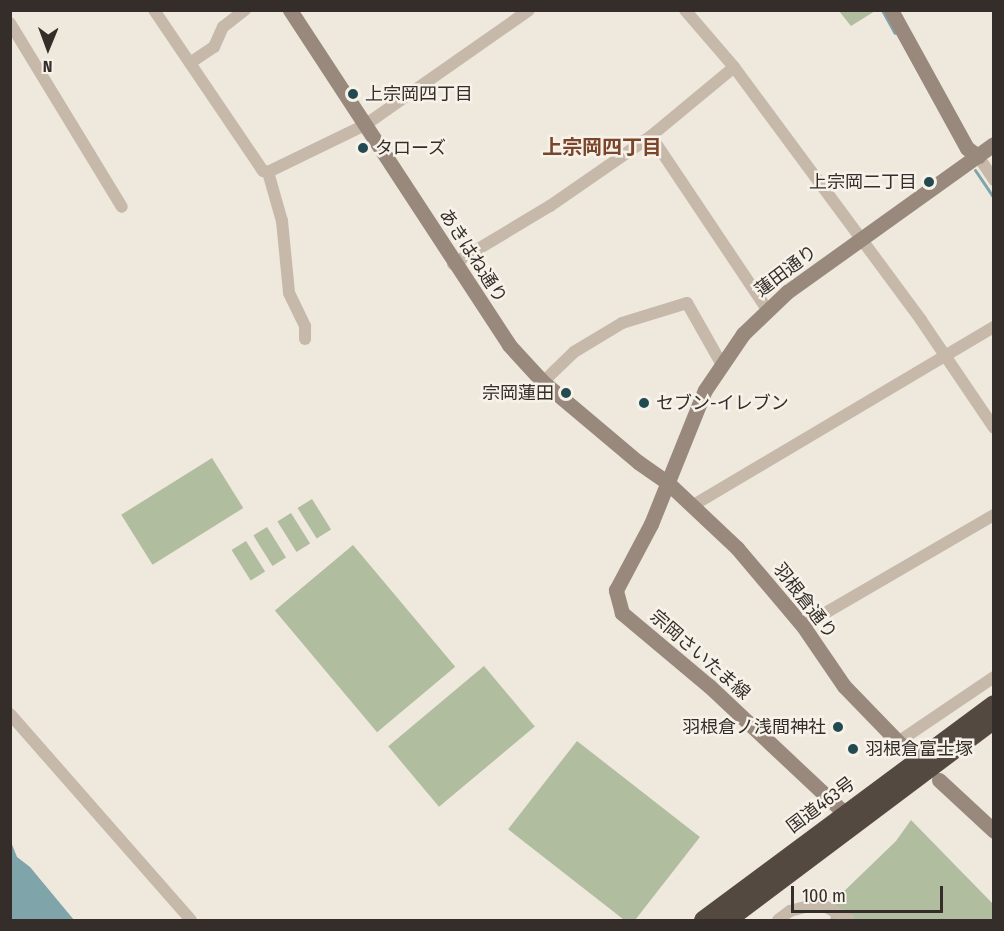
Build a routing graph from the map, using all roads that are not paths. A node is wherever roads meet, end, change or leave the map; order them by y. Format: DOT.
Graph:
graph roads {
  1 [pos="154,10"];
  2 [pos="245,10"];
  3 [pos="290,10"];
  4 [pos="529,10"];
  5 [pos="685,10"];
  6 [pos="891,10"];
  7 [pos="10,23"];
  8 [pos="190,63"];
  9 [pos="734,67"];
  10 [pos="364,125"];
  11 [pos="651,136"];
  12 [pos="993,144"];
  13 [pos="978,156"];
  14 [pos="268,172"];
  15 [pos="993,180"];
  16 [pos="122,207"];
  17 [pos="860,240"];
  18 [pos="453,264"];
  19 [pos="767,309"];
  20 [pos="993,327"];
  21 [pos="305,339"];
  22 [pos="944,356"];
  23 [pos="721,363"];
  24 [pos="543,382"];
  25 [pos="993,428"];
  26 [pos="668,483"];
  27 [pos="692,506"];
  28 [pos="993,515"];
  29 [pos="803,626"];
  30 [pos="993,677"];
  31 [pos="993,704"];
  32 [pos="10,714"];
  33 [pos="993,720"];
  34 [pos="902,746"];
  35 [pos="939,780"];
  36 [pos="851,818"];
  37 [pos="993,831"];
  38 [pos="191,921"];
  39 [pos="703,921"];
  40 [pos="728,921"];
  41 [pos="778,921"];
  42 [pos="850,921"];
  1 -- 8 [label="street"];
  2 -- 8 [label="street"];
  3 -- 10 [label="street, あきはね通り"];
  4 -- 10 [label="street"];
  5 -- 9 [label="street"];
  6 -- 13 [label="street"];
  7 -- 16 [label="street"];
  8 -- 14 [label="street"];
  9 -- 11 [label="street"];
  9 -- 17 [label="street"];
  10 -- 14 [label="street"];
  10 -- 18 [label="street, あきはね通り"];
  11 -- 18 [label="street"];
  11 -- 19 [label="street"];
  12 -- 13 [label="street, 蓮田通り"];
  13 -- 15 [label="street"];
  13 -- 17 [label="street, 蓮田通り"];
  14 -- 21 [label="street"];
  17 -- 19 [label="street, 蓮田通り"];
  17 -- 22 [label="street"];
  18 -- 24 [label="street, あきはね通り"];
  19 -- 23 [label="street, 蓮田通り"];
  20 -- 22 [label="street"];
  22 -- 25 [label="street"];
  22 -- 27 [label="street"];
  23 -- 24 [label="street"];
  23 -- 26 [label="street, 蓮田通り"];
  24 -- 26 [label="street, あきはね通り"];
  26 -- 27 [label="street, 羽根倉通り"];
  26 -- 36 [label="street, 宗岡さいたま線"];
  27 -- 29 [label="street, 羽根倉通り"];
  28 -- 29 [label="street"];
  29 -- 34 [label="street, 羽根倉通り"];
  30 -- 34 [label="street"];
  31 -- 36 [label="highway, 国道463号"];
  32 -- 38 [label="street"];
  33 -- 36 [label="highway, 国道463号"];
  35 -- 37 [label="street"];
  36 -- 39 [label="highway, 国道463号"];
  36 -- 40 [label="highway, 国道463号"];
  41 -- 42 [label="street"];
}
